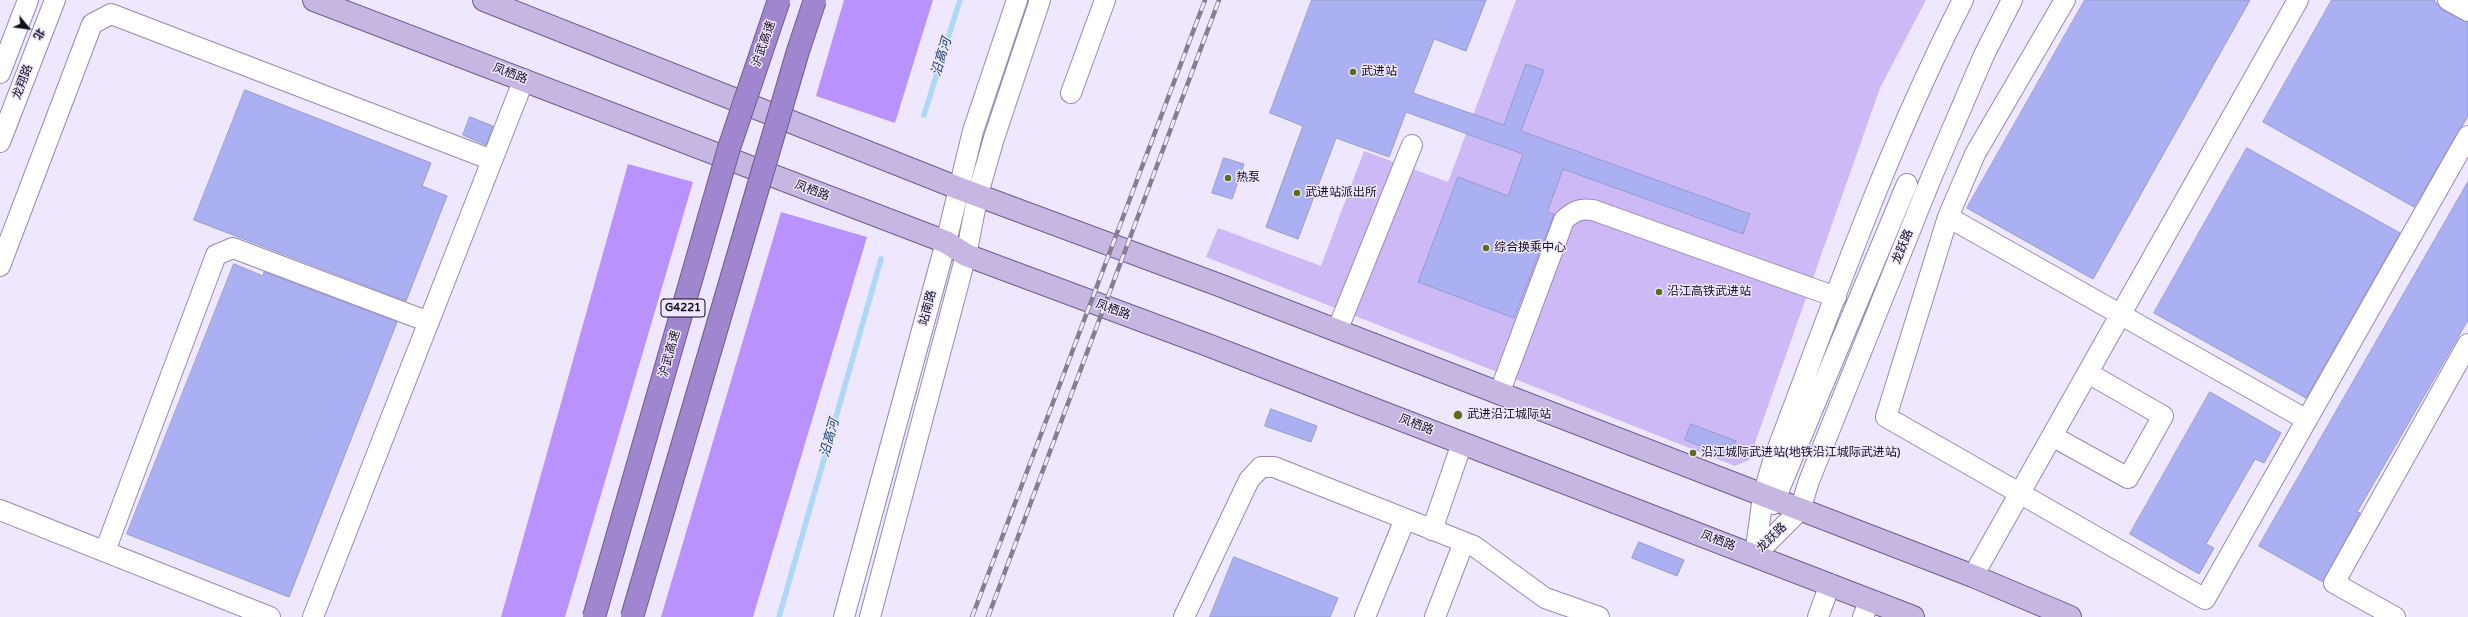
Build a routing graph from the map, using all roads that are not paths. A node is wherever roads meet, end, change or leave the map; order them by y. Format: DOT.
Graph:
graph roads {
  1 [pos="28,0"];
  2 [pos="55,0"];
  3 [pos="314,0"];
  4 [pos="484,0"];
  5 [pos="779,0"];
  6 [pos="815,0"];
  7 [pos="1017,0"];
  8 [pos="1040,0"];
  9 [pos="1105,0"];
  10 [pos="1964,0"];
  11 [pos="2012,0"];
  12 [pos="2065,0"];
  13 [pos="2298,0"];
  14 [pos="2448,0"];
  15 [pos="511,5"];
  16 [pos="2468,11"];
  17 [pos="0,73"];
  18 [pos="524,79"];
  19 [pos="1071,93"];
  20 [pos="2468,136"];
  21 [pos="0,142"];
  22 [pos="1412,145"];
  23 [pos="492,160"];
  24 [pos="1907,184"];
  25 [pos="968,191"];
  26 [pos="1948,218"];
  27 [pos="946,242"];
  28 [pos="966,255"];
  29 [pos="0,266"];
  30 [pos="1836,297"];
  31 [pos="2120,316"];
  32 [pos="429,322"];
  33 [pos="1337,331"];
  34 [pos="2468,344"];
  35 [pos="2088,373"];
  36 [pos="1500,394"];
  37 [pos="2307,420"];
  38 [pos="2052,436"];
  39 [pos="1462,443"];
  40 [pos="2020,493"];
  41 [pos="1769,498"];
  42 [pos="0,510"];
  43 [pos="1800,510"];
  44 [pos="1405,519"];
  45 [pos="1432,530"];
  46 [pos="1464,542"];
  47 [pos="105,551"];
  48 [pos="1755,555"];
  49 [pos="1973,576"];
  50 [pos="1830,584"];
  51 [pos="1866,608"];
  52 [pos="270,617"];
  53 [pos="313,617"];
  54 [pos="594,617"];
  55 [pos="632,617"];
  56 [pos="844,617"];
  57 [pos="870,617"];
  58 [pos="1184,617"];
  59 [pos="1365,617"];
  60 [pos="1435,617"];
  61 [pos="1599,617"];
  62 [pos="1818,617"];
  63 [pos="1913,617"];
  64 [pos="2070,617"];
  65 [pos="2395,617"];
  1 -- 17 [label="street, 龙翔路"];
  2 -- 21 [label="street, 龙翔路"];
  3 -- 18 [label="main road, 凤栖路"];
  4 -- 15 [label="main road"];
  5 -- 54 [label="highway, 沪武高速 / G4221, bridge"];
  6 -- 55 [label="highway, G4221, bridge"];
  7 -- 25 [label="street, 站南路"];
  8 -- 25 [label="street, 站南路"];
  9 -- 19 [label="street"];
  10 -- 30 [label="street"];
  11 -- 43 [label="street, 龙跃路"];
  12 -- 26 [label="street"];
  13 -- 31 [label="street"];
  14 -- 16 [label="street"];
  15 -- 25 [label="main road"];
  18 -- 23 [label="street"];
  18 -- 27 [label="main road, 凤栖路"];
  20 -- 37 [label="street"];
  22 -- 33 [label="street"];
  23 -- 29 [label="street"];
  23 -- 32 [label="street"];
  24 -- 41 [label="street"];
  25 -- 27 [label="street, 站南路"];
  25 -- 28 [label="street, 站南路"];
  25 -- 33 [label="main road"];
  26 -- 31 [label="street"];
  26 -- 40 [label="street"];
  27 -- 28 [label="main road, 凤栖路"];
  27 -- 56 [label="street, 站南路"];
  28 -- 39 [label="main road, 凤栖路"];
  28 -- 57 [label="street, 站南路"];
  30 -- 36 [label="street"];
  30 -- 41 [label="street"];
  31 -- 35 [label="street"];
  31 -- 37 [label="street"];
  32 -- 47 [label="street"];
  32 -- 53 [label="street"];
  33 -- 36 [label="main road"];
  34 -- 65 [label="street"];
  35 -- 38 [label="street"];
  35 -- 38 [label="street"];
  36 -- 41 [label="main road"];
  37 -- 40 [label="street"];
  38 -- 40 [label="street"];
  39 -- 45 [label="street"];
  39 -- 48 [label="main road, 凤栖路"];
  40 -- 49 [label="street"];
  41 -- 43 [label="main road"];
  41 -- 48 [label="street"];
  42 -- 47 [label="street"];
  43 -- 48 [label="street, 龙跃路"];
  43 -- 49 [label="main road"];
  44 -- 45 [label="street"];
  44 -- 58 [label="street"];
  44 -- 59 [label="street"];
  45 -- 46 [label="street"];
  46 -- 60 [label="street"];
  46 -- 61 [label="street"];
  47 -- 52 [label="street"];
  48 -- 50 [label="main road, 凤栖路"];
  49 -- 64 [label="main road"];
  50 -- 51 [label="main road, 凤栖路"];
  50 -- 62 [label="street"];
  51 -- 63 [label="main road, 凤栖路"];
}
